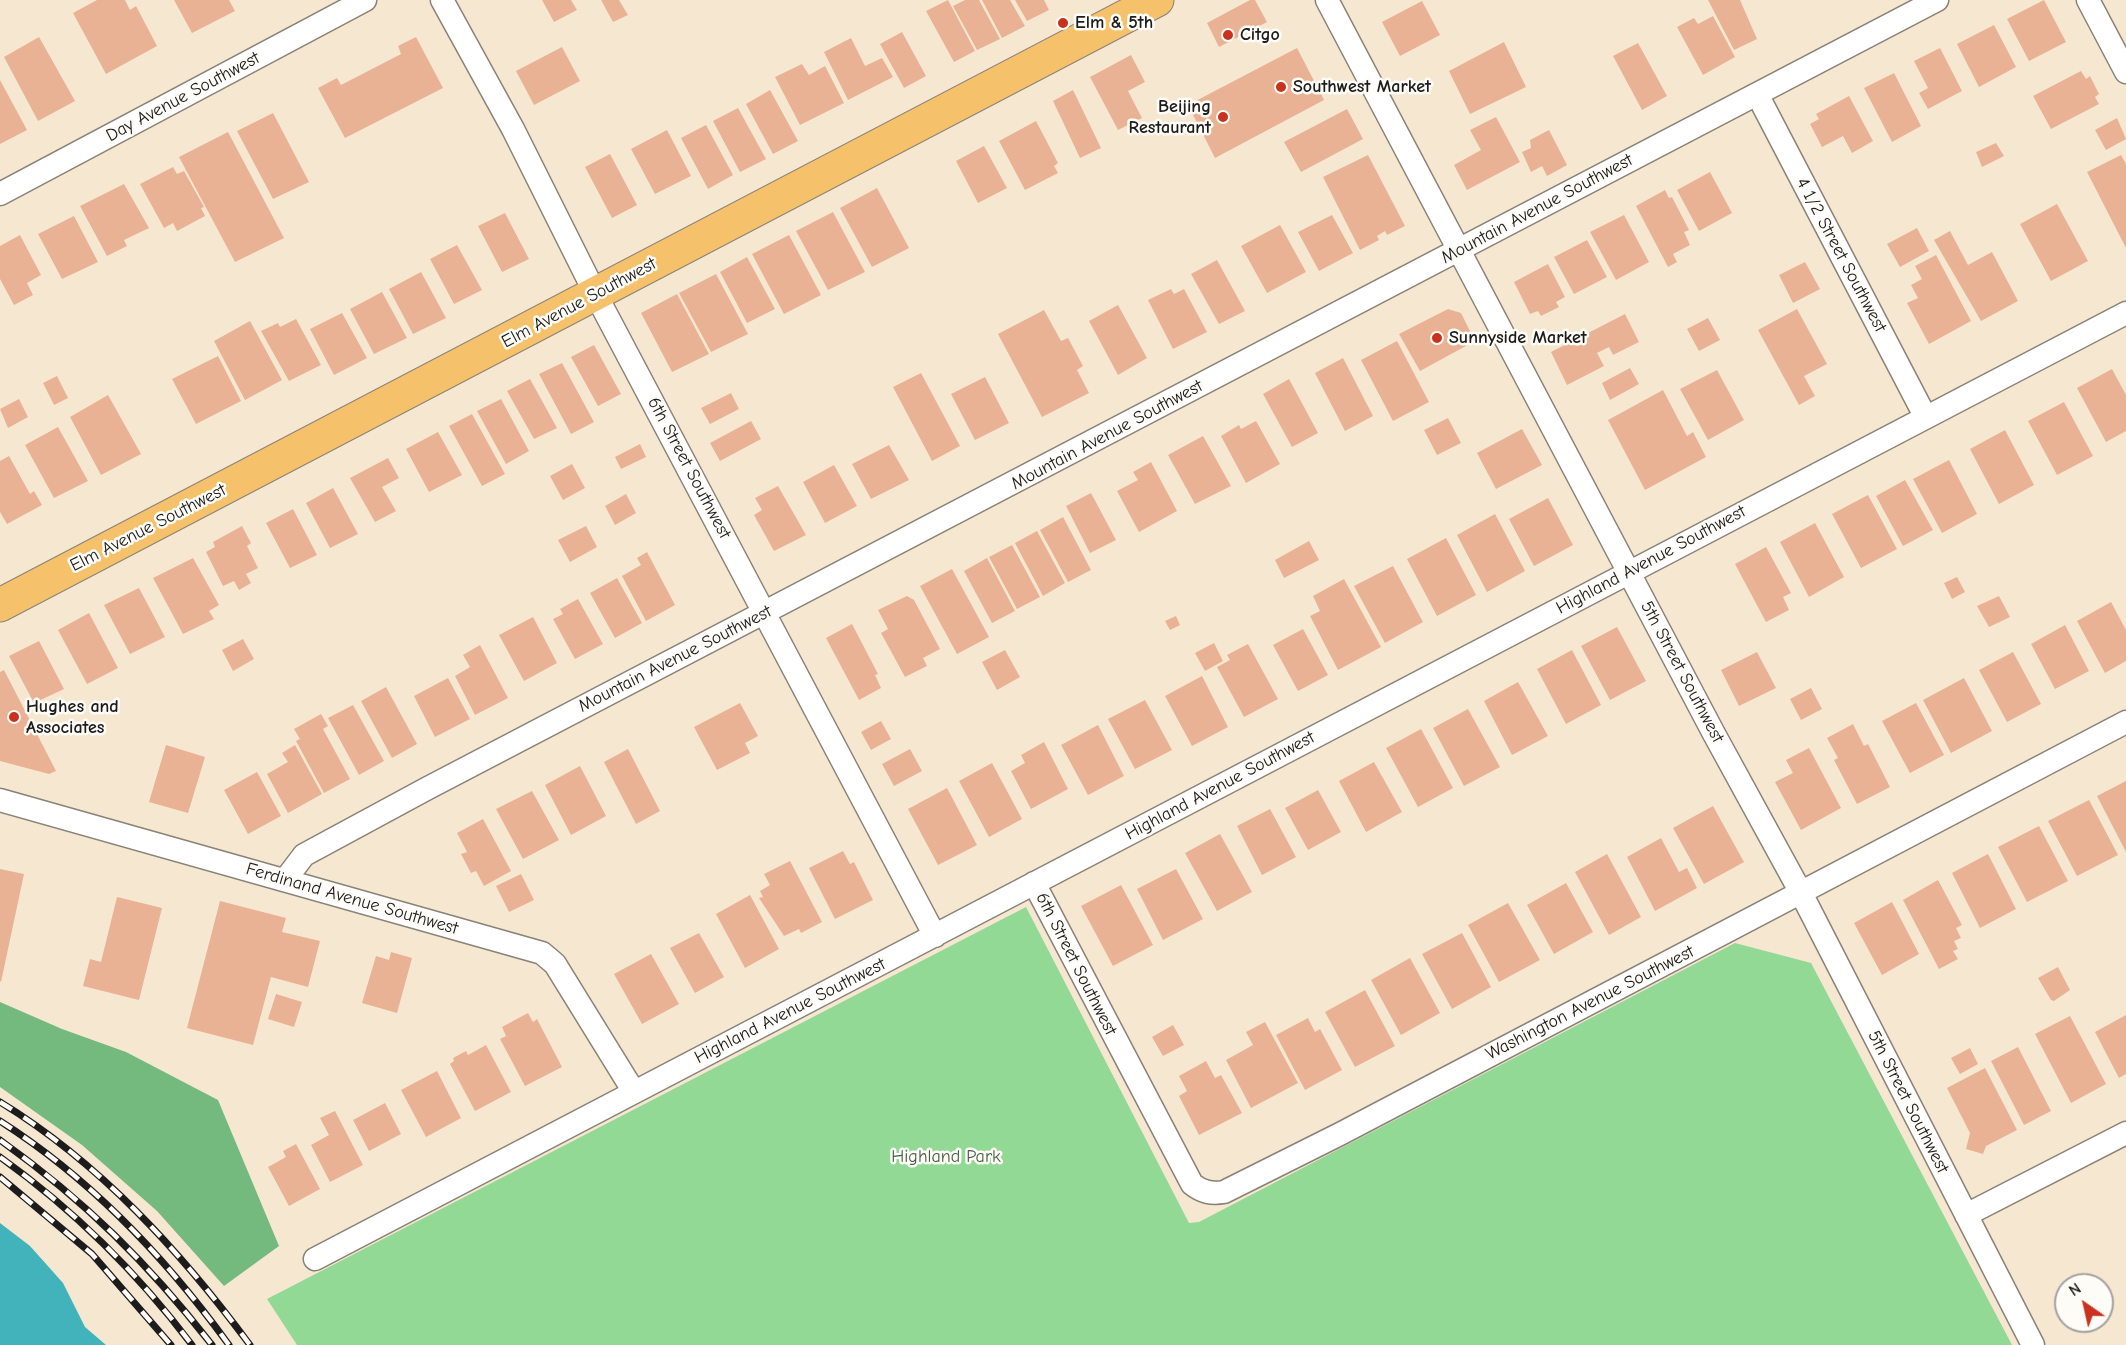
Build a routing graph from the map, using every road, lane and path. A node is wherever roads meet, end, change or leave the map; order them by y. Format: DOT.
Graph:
graph roads {
  1 [pos="365,0"];
  2 [pos="442,0"];
  3 [pos="1157,0"];
  4 [pos="1327,0"];
  5 [pos="1937,0"];
  6 [pos="2088,0"];
  7 [pos="2126,72"];
  8 [pos="1757,94"];
  9 [pos="0,194"];
  10 [pos="1458,251"];
  11 [pos="596,295"];
  12 [pos="2126,313"];
  13 [pos="1925,416"];
  14 [pos="1629,571"];
  15 [pos="0,605"];
  16 [pos="766,612"];
  17 [pos="2126,722"];
  18 [pos="0,800"];
  19 [pos="285,880"];
  20 [pos="1034,883"];
  21 [pos="1800,891"];
  22 [pos="935,936"];
  23 [pos="1117,1044"];
  24 [pos="634,1092"];
  25 [pos="2126,1133"];
  26 [pos="1966,1215"];
  27 [pos="315,1260"];
  28 [pos="2034,1345"];
  1 -- 9 [label="street, Day Avenue Southwest"];
  2 -- 11 [label="street, 6th Street Southwest"];
  3 -- 11 [label="main road, Elm Avenue Southwest"];
  4 -- 10 [label="street, 5th Street Southwest"];
  5 -- 8 [label="street, Mountain Avenue Southwest"];
  6 -- 7 [label="street"];
  8 -- 10 [label="street, Mountain Avenue Southwest"];
  8 -- 13 [label="street, 4 1/2 Street Southwest"];
  10 -- 14 [label="street, 5th Street Southwest"];
  10 -- 16 [label="street, Mountain Avenue Southwest"];
  11 -- 15 [label="main road, Elm Avenue Southwest"];
  11 -- 16 [label="street, 6th Street Southwest"];
  12 -- 13 [label="street, Highland Avenue Southwest"];
  13 -- 14 [label="street, Highland Avenue Southwest"];
  14 -- 20 [label="street, Highland Avenue Southwest"];
  14 -- 21 [label="street, 5th Street Southwest"];
  16 -- 19 [label="street, Mountain Avenue Southwest"];
  16 -- 22 [label="street, 6th Street Southwest"];
  17 -- 21 [label="street, Washington Avenue Southwest"];
  18 -- 19 [label="street, Ferdinand Avenue Southwest"];
  19 -- 24 [label="street, Ferdinand Avenue Southwest"];
  20 -- 22 [label="street, Highland Avenue Southwest"];
  20 -- 23 [label="street, 6th Street Southwest"];
  21 -- 23 [label="street, Washington Avenue Southwest"];
  21 -- 26 [label="street, 5th Street Southwest"];
  22 -- 24 [label="street, Highland Avenue Southwest"];
  24 -- 27 [label="street, Highland Avenue Southwest"];
  25 -- 26 [label="street"];
  26 -- 28 [label="street, 5th Street Southwest"];
}
